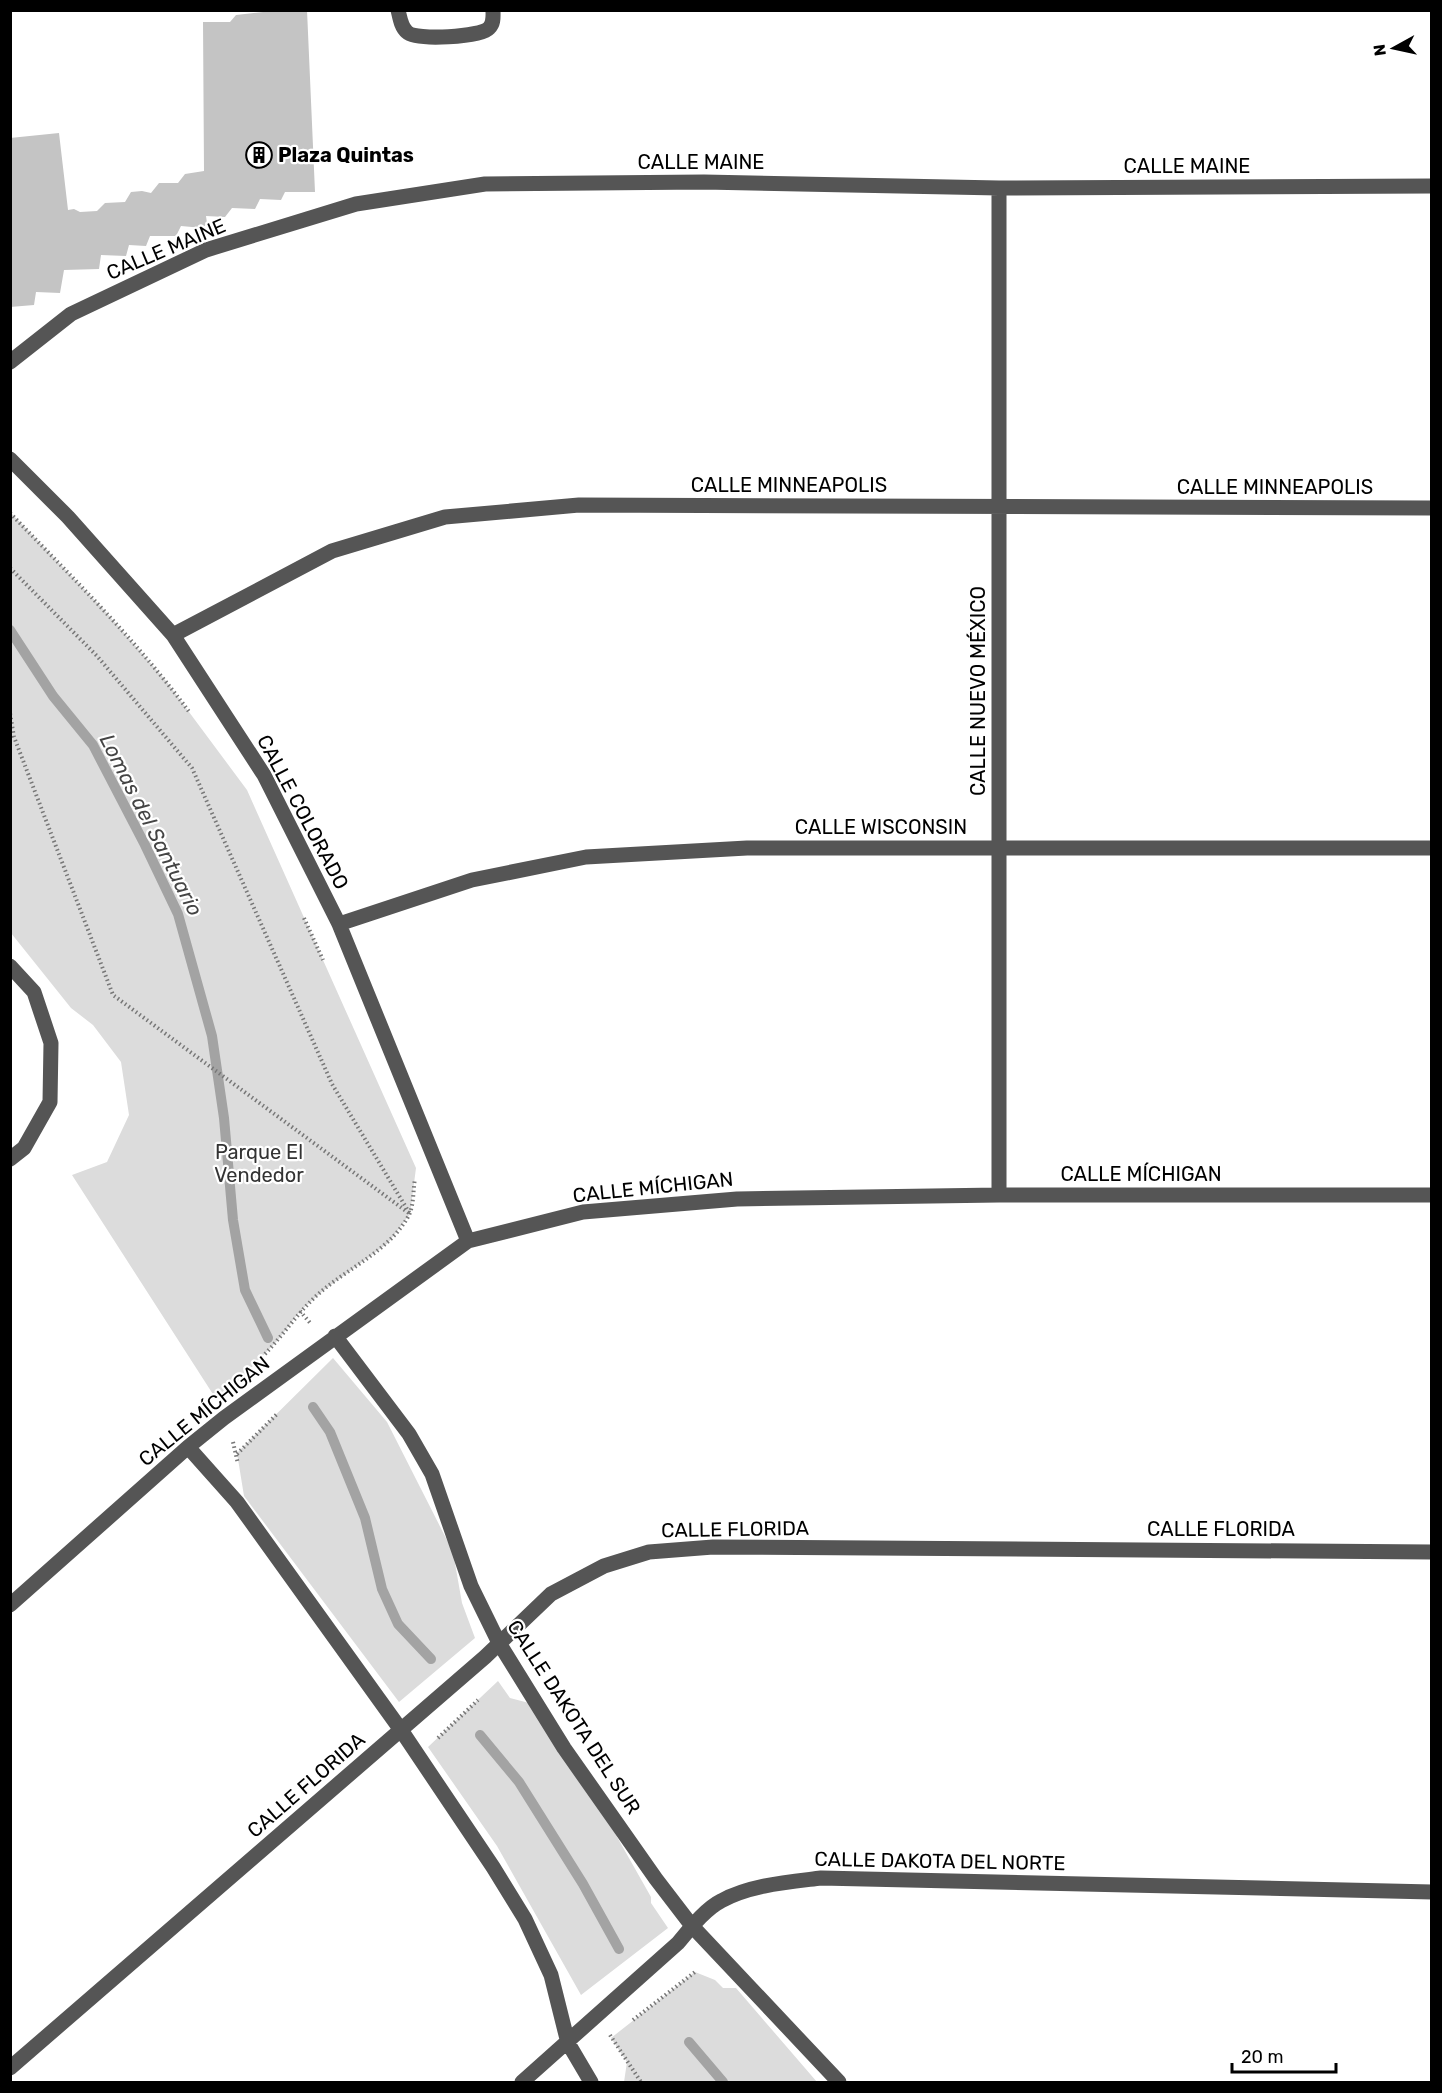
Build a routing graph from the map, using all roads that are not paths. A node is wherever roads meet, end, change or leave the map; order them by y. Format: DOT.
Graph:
graph roads {
  1 [pos="398,10"];
  2 [pos="493,10"];
  3 [pos="1431,186"];
  4 [pos="999,188"];
  5 [pos="10,362"];
  6 [pos="10,459"];
  7 [pos="999,507"];
  8 [pos="1431,508"];
  9 [pos="173,635"];
  10 [pos="999,848"];
  11 [pos="1431,848"];
  12 [pos="339,924"];
  13 [pos="10,966"];
  14 [pos="10,1159"];
  15 [pos="999,1195"];
  16 [pos="1431,1195"];
  17 [pos="468,1241"];
  18 [pos="335,1336"];
  19 [pos="188,1447"];
  20 [pos="1431,1552"];
  21 [pos="10,1605"];
  22 [pos="499,1643"];
  23 [pos="401,1730"];
  24 [pos="1431,1892"];
  25 [pos="692,1926"];
  26 [pos="568,2043"];
  27 [pos="10,2068"];
  28 [pos="522,2082"];
  29 [pos="591,2082"];
  30 [pos="839,2082"];
  1 -- 2 [label="street"];
  3 -- 4 [label="street, CALLE MAINE"];
  4 -- 5 [label="street, CALLE MAINE"];
  4 -- 7 [label="street, CALLE NUEVO MÉXICO"];
  6 -- 9 [label="street, CALLE COLORADO"];
  7 -- 8 [label="street, CALLE MINNEAPOLIS"];
  7 -- 9 [label="street, CALLE MINNEAPOLIS"];
  7 -- 10 [label="street, CALLE NUEVO MÉXICO"];
  9 -- 12 [label="street, CALLE COLORADO"];
  10 -- 11 [label="street, CALLE WISCONSIN"];
  10 -- 12 [label="street, CALLE WISCONSIN"];
  10 -- 15 [label="street, CALLE NUEVO MÉXICO"];
  12 -- 17 [label="street, CALLE COLORADO"];
  13 -- 14 [label="street"];
  15 -- 16 [label="street, CALLE MÍCHIGAN"];
  15 -- 17 [label="street, CALLE MÍCHIGAN"];
  17 -- 18 [label="street, CALLE MÍCHIGAN"];
  18 -- 19 [label="street, CALLE MÍCHIGAN"];
  18 -- 22 [label="street, CALLE DAKOTA DEL SUR"];
  19 -- 21 [label="street, CALLE MÍCHIGAN"];
  19 -- 23 [label="street"];
  20 -- 22 [label="street, CALLE FLORIDA"];
  22 -- 23 [label="street, CALLE FLORIDA"];
  22 -- 25 [label="street, CALLE DAKOTA DEL SUR"];
  23 -- 26 [label="street"];
  23 -- 27 [label="street, CALLE FLORIDA"];
  24 -- 25 [label="street, CALLE DAKOTA DEL NORTE"];
  25 -- 26 [label="street, CALLE DAKOTA DEL NORTE"];
  25 -- 30 [label="street, CALLE DAKOTA DEL SUR"];
  26 -- 28 [label="street, CALLE DAKOTA DEL NORTE"];
  26 -- 29 [label="street"];
}
